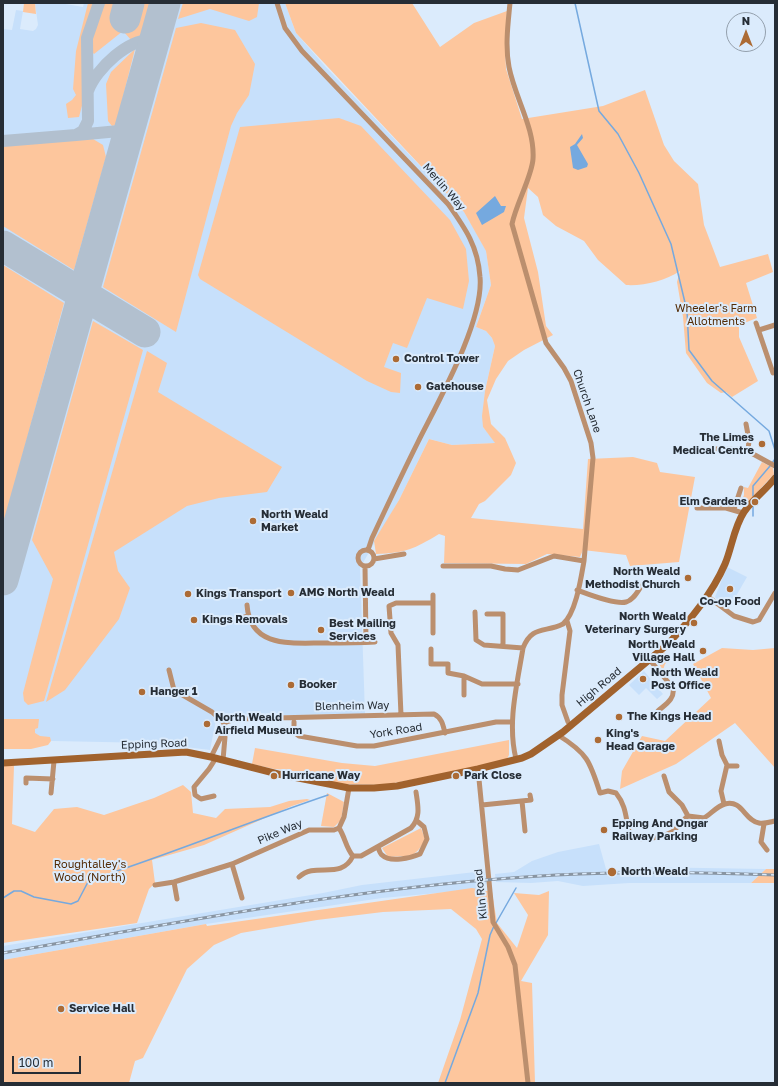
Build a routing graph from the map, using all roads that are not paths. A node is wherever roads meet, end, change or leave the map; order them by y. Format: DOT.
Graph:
graph roads {
  1 [pos="277,3"];
  2 [pos="510,3"];
  3 [pos="756,323"];
  4 [pos="775,325"];
  5 [pos="759,330"];
  6 [pos="773,373"];
  7 [pos="746,424"];
  8 [pos="716,448"];
  9 [pos="748,451"];
  10 [pos="775,466"];
  11 [pos="774,482"];
  12 [pos="741,488"];
  13 [pos="697,508"];
  14 [pos="734,509"];
  15 [pos="743,513"];
  16 [pos="368,550"];
  17 [pos="404,554"];
  18 [pos="374,559"];
  19 [pos="584,561"];
  20 [pos="365,566"];
  21 [pos="443,566"];
  22 [pos="643,584"];
  23 [pos="577,590"];
  24 [pos="775,593"];
  25 [pos="433,595"];
  26 [pos="707,596"];
  27 [pos="433,603"];
  28 [pos="247,605"];
  29 [pos="475,612"];
  30 [pos="487,614"];
  31 [pos="248,616"];
  32 [pos="232,621"];
  33 [pos="567,621"];
  34 [pos="432,633"];
  35 [pos="366,642"];
  36 [pos="375,642"];
  37 [pos="503,645"];
  38 [pos="523,648"];
  39 [pos="431,649"];
  40 [pos="649,659"];
  41 [pos="169,670"];
  42 [pos="464,676"];
  43 [pos="518,684"];
  44 [pos="464,695"];
  45 [pos="658,711"];
  46 [pos="401,715"];
  47 [pos="294,722"];
  48 [pos="512,722"];
  49 [pos="568,722"];
  50 [pos="224,723"];
  51 [pos="445,732"];
  52 [pos="223,733"];
  53 [pos="558,735"];
  54 [pos="719,741"];
  55 [pos="216,758"];
  56 [pos="516,759"];
  57 [pos="54,761"];
  58 [pos="3,763"];
  59 [pos="727,766"];
  60 [pos="737,766"];
  61 [pos="478,769"];
  62 [pos="664,776"];
  63 [pos="53,778"];
  64 [pos="26,783"];
  65 [pos="349,788"];
  66 [pos="416,792"];
  67 [pos="51,793"];
  68 [pos="530,795"];
  69 [pos="214,796"];
  70 [pos="522,801"];
  71 [pos="724,804"];
  72 [pos="482,805"];
  73 [pos="688,816"];
  74 [pos="417,821"];
  75 [pos="775,821"];
  76 [pos="764,824"];
  77 [pos="339,828"];
  78 [pos="525,831"];
  79 [pos="378,847"];
  80 [pos="767,850"];
  81 [pos="353,856"];
  82 [pos="232,864"];
  83 [pos="299,877"];
  84 [pos="174,882"];
  85 [pos="155,885"];
  86 [pos="242,898"];
  87 [pos="177,899"];
  88 [pos="528,1083"];
  1 -- 16 [label="street, Merlin Way"];
  2 -- 19 [label="street, Church Lane"];
  3 -- 5 [label="street"];
  4 -- 5 [label="street"];
  5 -- 6 [label="street"];
  7 -- 9 [label="street"];
  8 -- 9 [label="street"];
  9 -- 10 [label="street"];
  11 -- 15 [label="main road, High Road"];
  12 -- 14 [label="street"];
  13 -- 14 [label="street"];
  14 -- 15 [label="street"];
  15 -- 26 [label="main road, High Road"];
  16 -- 18 [label="street"];
  16 -- 20 [label="street"];
  17 -- 18 [label="street"];
  18 -- 20 [label="street"];
  19 -- 21 [label="street"];
  19 -- 23 [label="street, Church Lane"];
  20 -- 35 [label="street"];
  22 -- 23 [label="street"];
  23 -- 33 [label="street, Church Lane"];
  24 -- 26 [label="street"];
  25 -- 27 [label="street"];
  26 -- 40 [label="main road, High Road"];
  27 -- 34 [label="street"];
  27 -- 46 [label="street"];
  28 -- 31 [label="street"];
  29 -- 37 [label="street"];
  30 -- 37 [label="street"];
  31 -- 32 [label="street"];
  31 -- 35 [label="street"];
  33 -- 38 [label="street"];
  33 -- 49 [label="street, Church Lane"];
  35 -- 36 [label="street"];
  37 -- 38 [label="street"];
  38 -- 43 [label="street"];
  39 -- 42 [label="street"];
  40 -- 45 [label="street"];
  40 -- 53 [label="main road, High Road"];
  41 -- 50 [label="street"];
  42 -- 43 [label="street"];
  42 -- 44 [label="street"];
  43 -- 48 [label="street"];
  46 -- 50 [label="street, Blenheim Way"];
  46 -- 51 [label="street, Blenheim Way"];
  47 -- 51 [label="street, York Road"];
  48 -- 51 [label="street, York Road"];
  48 -- 56 [label="street"];
  50 -- 52 [label="street"];
  52 -- 55 [label="street"];
  52 -- 55 [label="street"];
  53 -- 56 [label="main road, High Road"];
  53 -- 73 [label="street"];
  54 -- 59 [label="street"];
  55 -- 57 [label="main road, Epping Road"];
  55 -- 65 [label="main road, Epping Road"];
  55 -- 69 [label="street"];
  56 -- 61 [label="main road, High Road"];
  57 -- 58 [label="main road, Epping Road"];
  57 -- 63 [label="street"];
  59 -- 60 [label="street"];
  59 -- 71 [label="street"];
  61 -- 65 [label="main road, High Road"];
  61 -- 72 [label="street, Kiln Road"];
  62 -- 73 [label="street"];
  63 -- 64 [label="street"];
  63 -- 67 [label="street"];
  65 -- 77 [label="street"];
  66 -- 74 [label="street"];
  68 -- 70 [label="street"];
  70 -- 72 [label="street"];
  70 -- 78 [label="street"];
  71 -- 73 [label="street"];
  71 -- 76 [label="street"];
  72 -- 88 [label="street, Kiln Road"];
  74 -- 79 [label="street"];
  74 -- 79 [label="street"];
  75 -- 76 [label="street"];
  76 -- 80 [label="street"];
  77 -- 81 [label="street"];
  77 -- 82 [label="street, Pike Way"];
  79 -- 81 [label="street"];
  81 -- 83 [label="street"];
  82 -- 84 [label="street, Pike Way"];
  82 -- 86 [label="street"];
  84 -- 85 [label="street, Pike Way"];
  84 -- 87 [label="street"];
}
